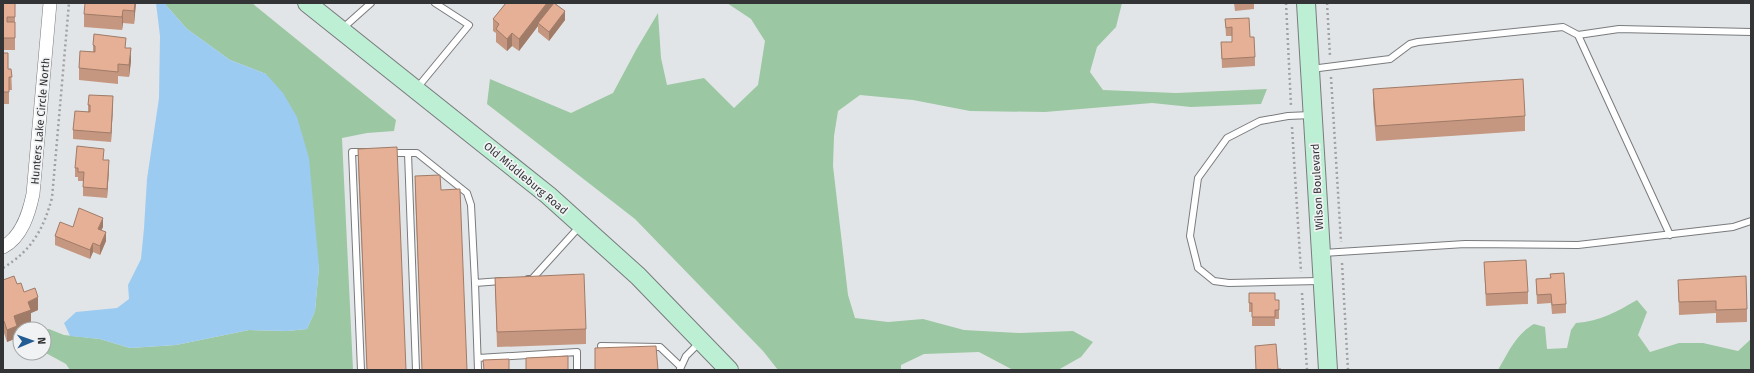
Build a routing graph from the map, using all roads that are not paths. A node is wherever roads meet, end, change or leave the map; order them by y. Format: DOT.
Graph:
graph roads {
  1 [pos="50,3"];
  2 [pos="307,3"];
  3 [pos="372,3"];
  4 [pos="435,3"];
  5 [pos="1306,3"];
  6 [pos="341,30"];
  7 [pos="1751,32"];
  8 [pos="1578,35"];
  9 [pos="1310,69"];
  10 [pos="416,89"];
  11 [pos="1313,115"];
  12 [pos="373,152"];
  13 [pos="380,152"];
  14 [pos="408,153"];
  15 [pos="1751,220"];
  16 [pos="581,225"];
  17 [pos="1670,235"];
  18 [pos="3,247"];
  19 [pos="1321,253"];
  20 [pos="524,279"];
  21 [pos="508,280"];
  22 [pos="1323,281"];
  23 [pos="475,283"];
  24 [pos="702,340"];
  25 [pos="601,346"];
  26 [pos="478,358"];
  27 [pos="680,368"];
  28 [pos="361,370"];
  29 [pos="416,370"];
  30 [pos="478,370"];
  31 [pos="577,370"];
  32 [pos="730,370"];
  33 [pos="1328,370"];
  1 -- 18 [label="street, Hunters Lake Circle North"];
  2 -- 6 [label="main road, Old Middleburg Road"];
  3 -- 6 [label="lane"];
  4 -- 10 [label="lane"];
  5 -- 9 [label="main road, Wilson Boulevard"];
  6 -- 10 [label="main road, Old Middleburg Road"];
  7 -- 8 [label="lane"];
  8 -- 9 [label="lane"];
  8 -- 17 [label="lane"];
  9 -- 11 [label="main road, Wilson Boulevard"];
  10 -- 16 [label="main road, Old Middleburg Road"];
  11 -- 19 [label="main road, Wilson Boulevard"];
  11 -- 22 [label="lane"];
  12 -- 28 [label="lane"];
  13 -- 14 [label="lane"];
  14 -- 23 [label="lane"];
  14 -- 29 [label="lane"];
  15 -- 17 [label="lane"];
  16 -- 20 [label="lane"];
  16 -- 24 [label="main road, Old Middleburg Road"];
  17 -- 19 [label="lane"];
  19 -- 22 [label="main road, Wilson Boulevard"];
  21 -- 23 [label="lane"];
  22 -- 33 [label="main road, Wilson Boulevard"];
  23 -- 26 [label="lane"];
  24 -- 27 [label="lane"];
  24 -- 32 [label="main road, Old Middleburg Road"];
  25 -- 27 [label="lane"];
  26 -- 30 [label="lane"];
  26 -- 31 [label="lane"];
}
